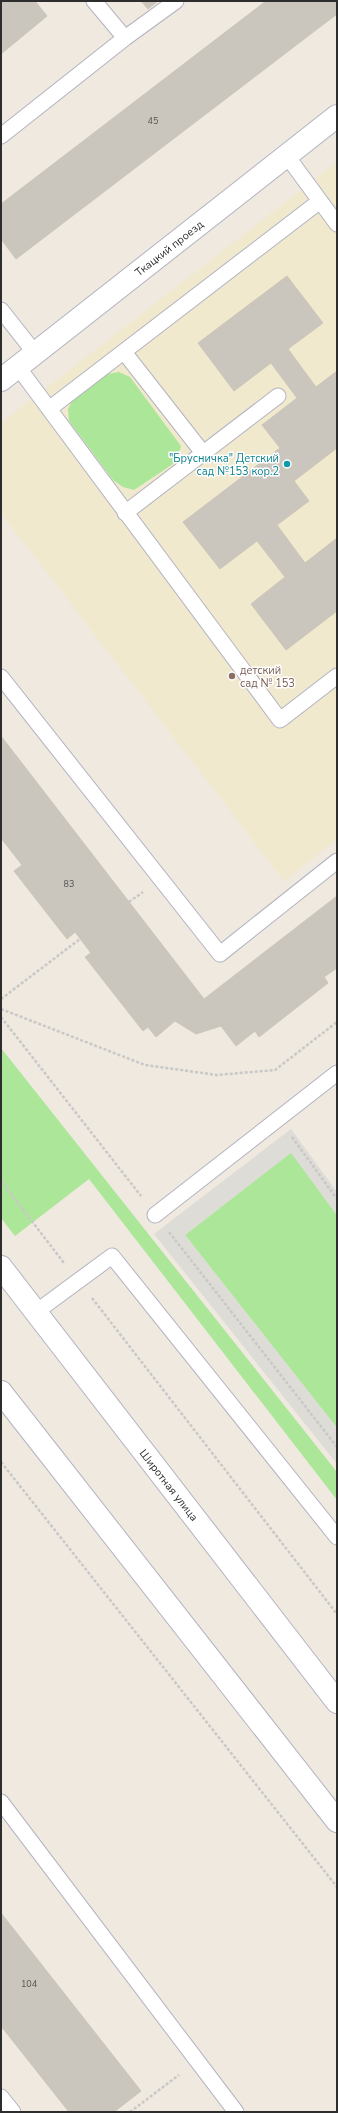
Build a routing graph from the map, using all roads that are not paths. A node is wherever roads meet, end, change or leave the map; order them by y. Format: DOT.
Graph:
graph roads {
  1 [pos="94,1"];
  2 [pos="176,1"];
  3 [pos="125,38"];
  4 [pos="337,116"];
  5 [pos="1,136"];
  6 [pos="287,156"];
  7 [pos="320,201"];
  8 [pos="337,224"];
  9 [pos="1,310"];
  10 [pos="124,352"];
  11 [pos="35,353"];
  12 [pos="9,373"];
  13 [pos="278,396"];
  14 [pos="49,409"];
  15 [pos="204,453"];
  16 [pos="125,513"];
  17 [pos="1,676"];
  18 [pos="337,676"];
  19 [pos="337,861"];
  20 [pos="337,1073"];
  21 [pos="156,1215"];
  22 [pos="1,1267"];
  23 [pos="36,1312"];
  24 [pos="1,1392"];
  25 [pos="337,1537"];
  26 [pos="337,1702"];
  27 [pos="1,1802"];
  28 [pos="337,1821"];
  29 [pos="1,2097"];
  30 [pos="13,2112"];
  31 [pos="236,2112"];
  1 -- 3 [label="lane"];
  2 -- 3 [label="lane"];
  3 -- 5 [label="lane"];
  4 -- 6 [label="main road, Ткацкий проезд"];
  6 -- 7 [label="lane"];
  6 -- 11 [label="main road, Ткацкий проезд"];
  7 -- 8 [label="lane"];
  7 -- 10 [label="lane"];
  9 -- 11 [label="lane"];
  10 -- 14 [label="lane"];
  10 -- 15 [label="lane"];
  11 -- 12 [label="main road, Ткацкий проезд"];
  12 -- 14 [label="lane"];
  13 -- 15 [label="lane"];
  14 -- 16 [label="lane"];
  15 -- 16 [label="lane"];
  16 -- 18 [label="lane"];
  17 -- 19 [label="lane"];
  20 -- 21 [label="lane"];
  22 -- 23 [label="main road, Широтная улица"];
  23 -- 25 [label="lane"];
  23 -- 26 [label="main road, Широтная улица"];
  24 -- 28 [label="main road"];
  27 -- 31 [label="lane"];
  29 -- 30 [label="lane"];
}
